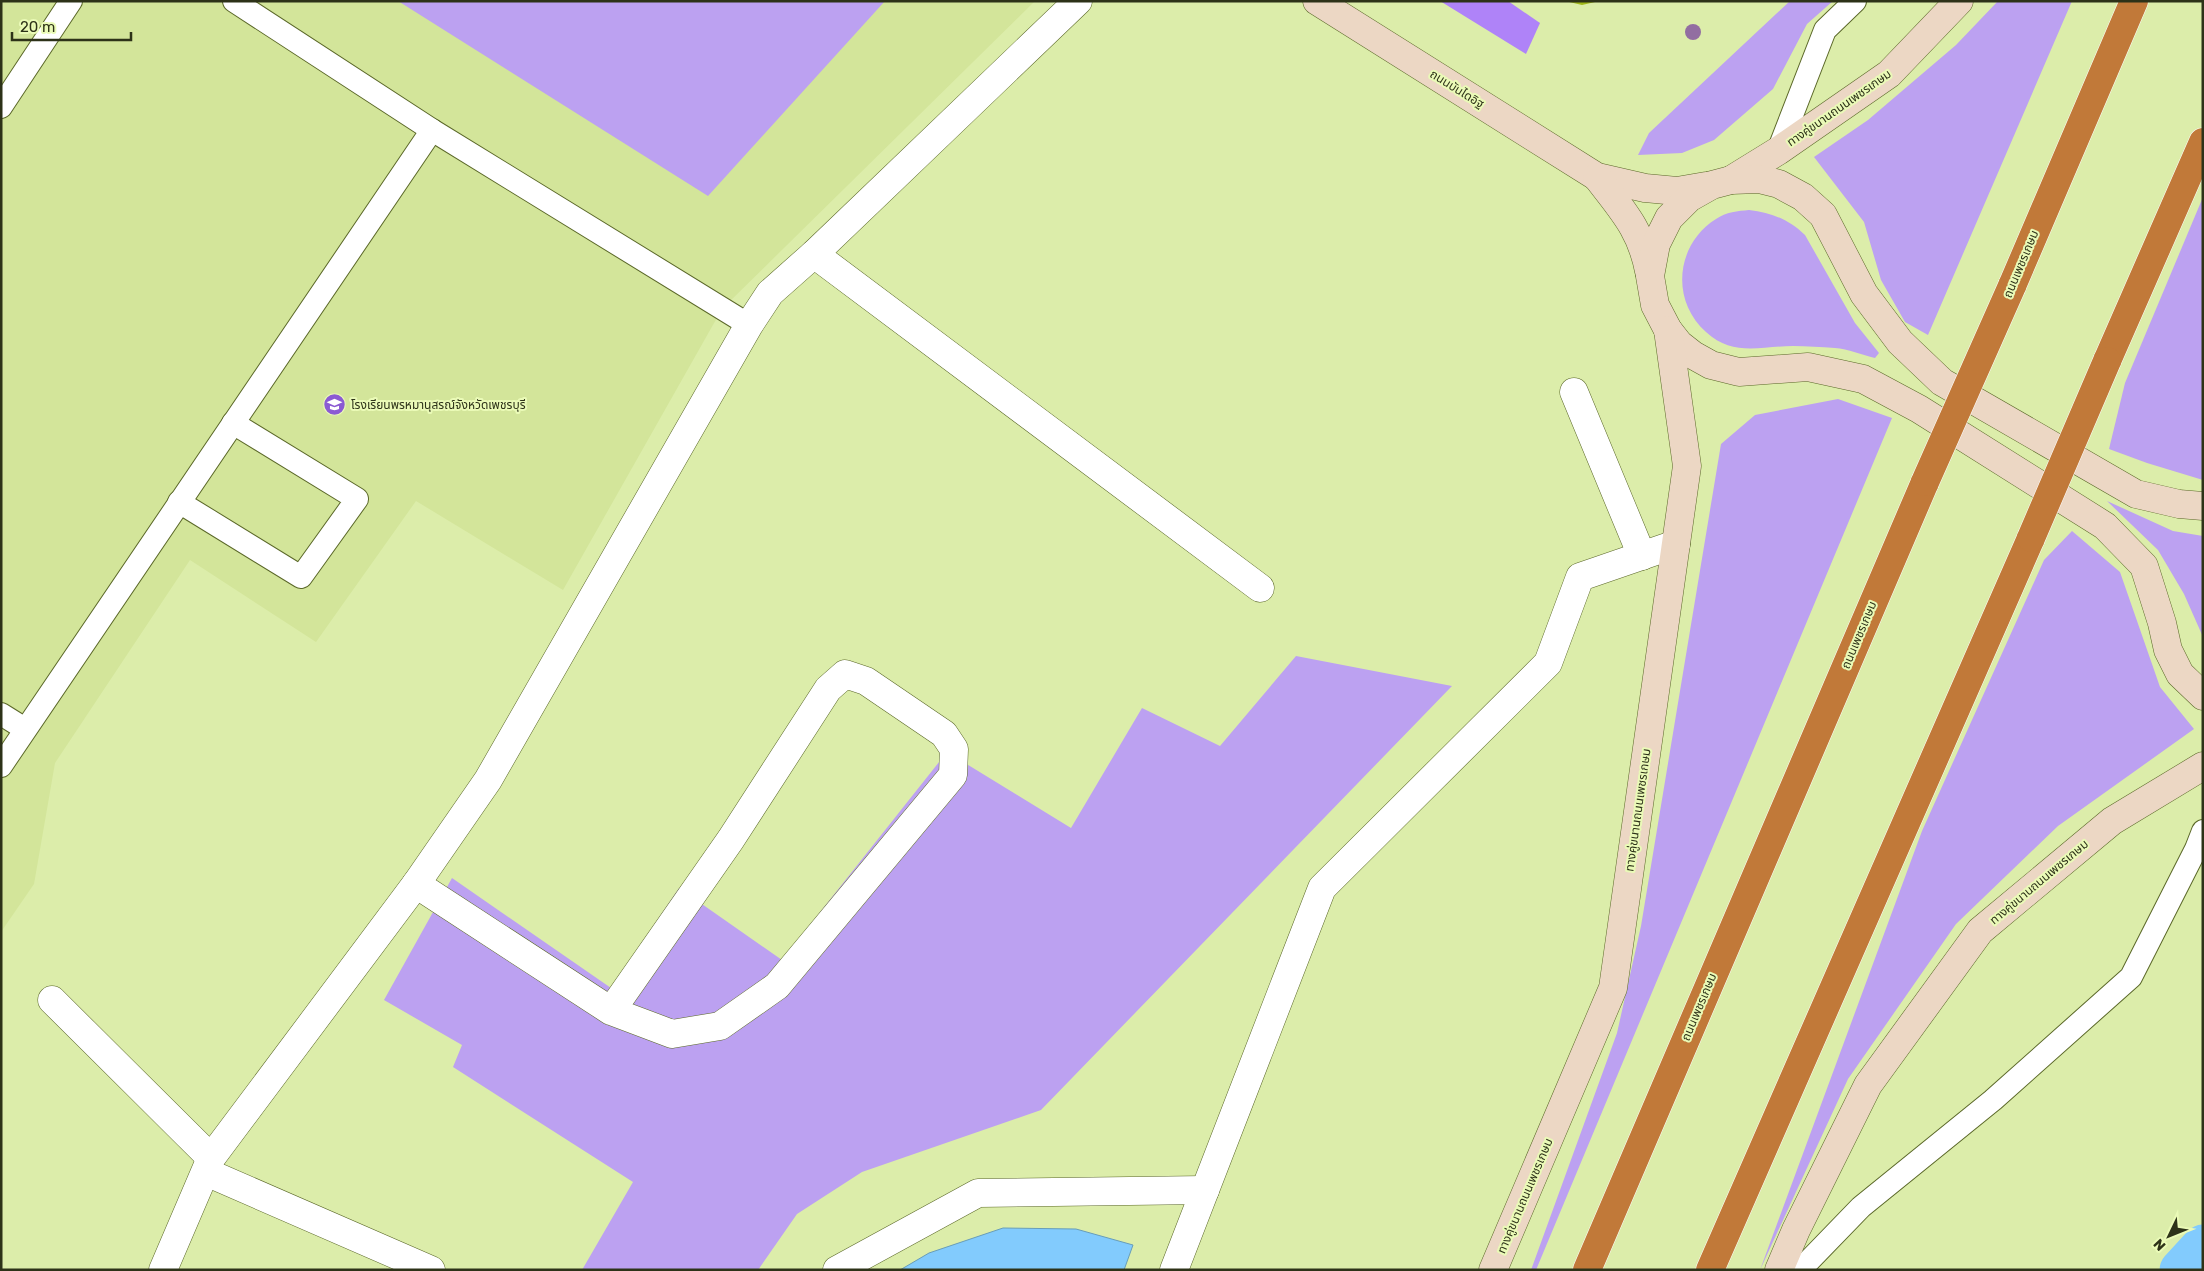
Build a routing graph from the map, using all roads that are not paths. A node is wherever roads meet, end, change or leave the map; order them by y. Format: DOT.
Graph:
graph roads {
  1 [pos="71,1"];
  2 [pos="234,1"];
  3 [pos="1078,1"];
  4 [pos="1317,1"];
  5 [pos="1855,1"];
  6 [pos="1959,1"];
  7 [pos="2134,1"];
  8 [pos="1,107"];
  9 [pos="432,130"];
  10 [pos="2203,142"];
  11 [pos="1778,151"];
  12 [pos="1597,177"];
  13 [pos="1721,183"];
  14 [pos="814,254"];
  15 [pos="1650,276"];
  16 [pos="749,325"];
  17 [pos="1668,330"];
  18 [pos="1574,392"];
  19 [pos="233,423"];
  20 [pos="179,502"];
  21 [pos="2203,506"];
  22 [pos="1676,544"];
  23 [pos="1642,556"];
  24 [pos="1260,588"];
  25 [pos="2203,696"];
  26 [pos="1,714"];
  27 [pos="25,729"];
  28 [pos="1,766"];
  29 [pos="2203,766"];
  30 [pos="2203,831"];
  31 [pos="416,884"];
  32 [pos="52,1000"];
  33 [pos="611,1011"];
  34 [pos="208,1165"];
  35 [pos="1205,1190"];
  36 [pos="163,1270"];
  37 [pos="431,1270"];
  38 [pos="838,1270"];
  39 [pos="1174,1270"];
  40 [pos="1493,1270"];
  41 [pos="1587,1270"];
  42 [pos="1710,1270"];
  43 [pos="1779,1270"];
  44 [pos="1800,1270"];
  1 -- 8 [label="lane"];
  2 -- 9 [label="lane"];
  3 -- 14 [label="street"];
  4 -- 12 [label="main road, ถนนบันไดอิฐ"];
  5 -- 11 [label="lane"];
  6 -- 11 [label="main road, ทางคู่ขนานถนนเพชรเกษม"];
  7 -- 41 [label="highway, ถนนเพชรเกษม, bridge"];
  9 -- 16 [label="lane"];
  9 -- 19 [label="lane"];
  10 -- 42 [label="highway, bridge"];
  11 -- 13 [label="main road, ทางคู่ขนานถนนเพชรเกษม"];
  12 -- 13 [label="main road, ถนนบันไดอิฐ"];
  12 -- 15 [label="main road, ถนนบันไดอิฐ"];
  13 -- 15 [label="main road, ทางคู่ขนานถนนเพชรเกษม"];
  13 -- 21 [label="main road"];
  14 -- 16 [label="street"];
  14 -- 24 [label="street"];
  15 -- 17 [label="main road, ถนนบันไดอิฐ"];
  16 -- 31 [label="street"];
  17 -- 22 [label="main road, ทางคู่ขนานถนนเพชรเกษม"];
  17 -- 25 [label="main road"];
  18 -- 23 [label="street"];
  19 -- 20 [label="lane"];
  19 -- 20 [label="lane"];
  20 -- 27 [label="lane"];
  22 -- 23 [label="street"];
  22 -- 40 [label="main road, ทางคู่ขนานถนนเพชรเกษม"];
  23 -- 35 [label="street"];
  26 -- 27 [label="lane"];
  27 -- 28 [label="lane"];
  29 -- 43 [label="main road, ทางคู่ขนานถนนเพชรเกษม"];
  30 -- 44 [label="lane"];
  31 -- 33 [label="street"];
  31 -- 34 [label="street"];
  32 -- 34 [label="street"];
  33 -- 33 [label="street"];
  34 -- 36 [label="street"];
  34 -- 37 [label="street"];
  35 -- 38 [label="street"];
  35 -- 39 [label="street"];
}
